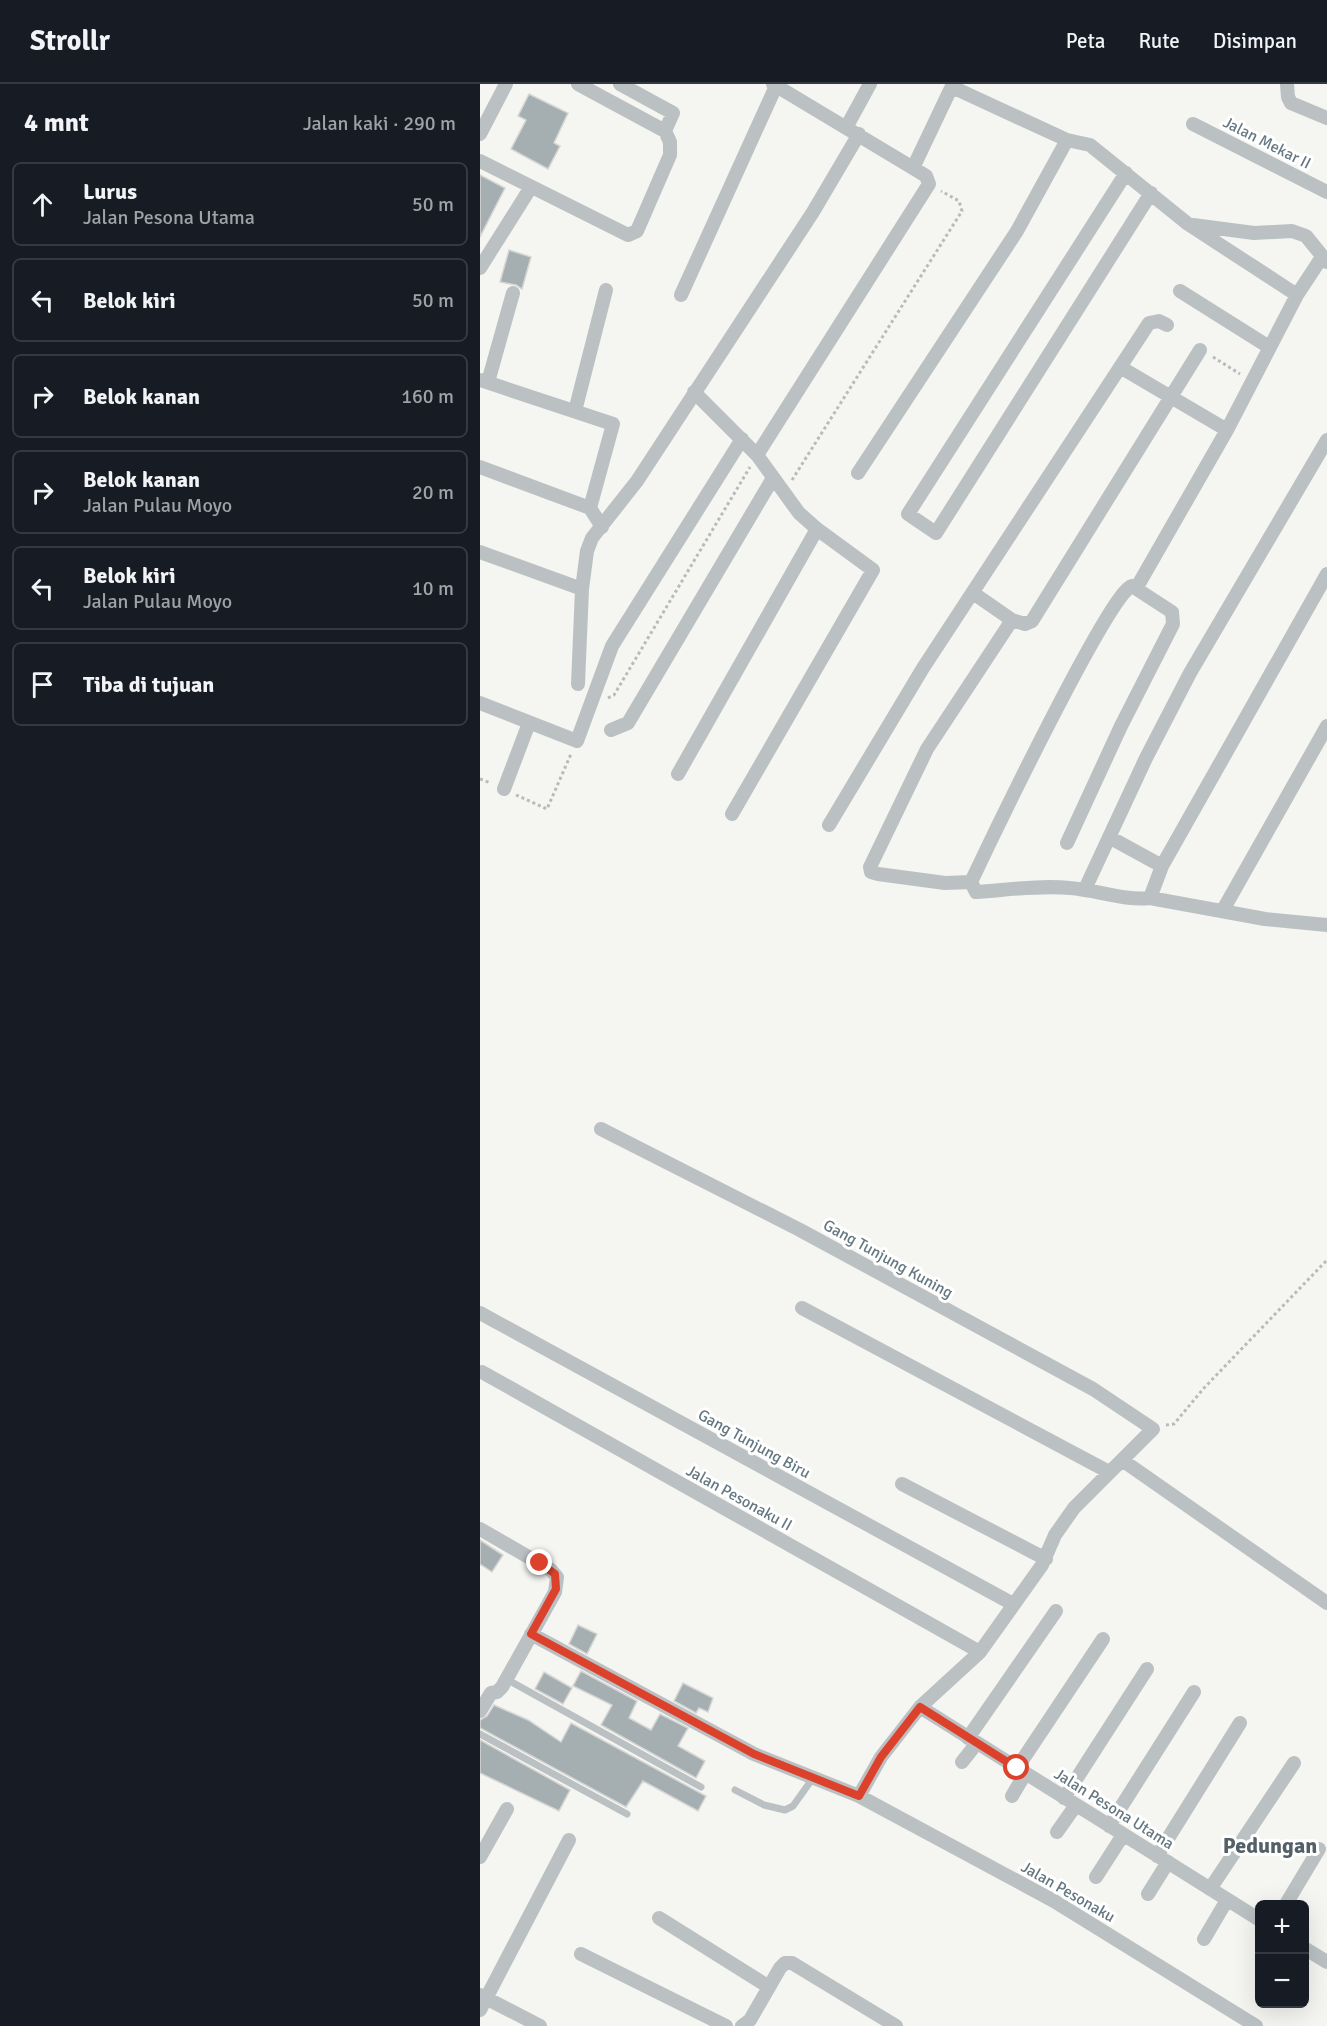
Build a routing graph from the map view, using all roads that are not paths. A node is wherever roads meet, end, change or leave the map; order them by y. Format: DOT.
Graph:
graph roads {
  1 [pos="506,84"];
  2 [pos="578,84"];
  3 [pos="870,84"];
  4 [pos="1287,84"];
  5 [pos="624,85"];
  6 [pos="774,85"];
  7 [pos="953,85"];
  8 [pos="1327,118"];
  9 [pos="1193,124"];
  10 [pos="847,126"];
  11 [pos="665,131"];
  12 [pos="480,134"];
  13 [pos="859,134"];
  14 [pos="1067,140"];
  15 [pos="480,161"];
  16 [pos="913,168"];
  17 [pos="1126,173"];
  18 [pos="531,187"];
  19 [pos="1327,192"];
  20 [pos="1151,193"];
  21 [pos="1188,224"];
  22 [pos="1324,259"];
  23 [pos="480,268"];
  24 [pos="606,290"];
  25 [pos="1180,291"];
  26 [pos="513,293"];
  27 [pos="681,295"];
  28 [pos="1297,295"];
  29 [pos="1167,325"];
  30 [pos="1269,347"];
  31 [pos="1200,350"];
  32 [pos="1120,367"];
  33 [pos="484,381"];
  34 [pos="694,392"];
  35 [pos="1170,397"];
  36 [pos="575,411"];
  37 [pos="1227,430"];
  38 [pos="742,439"];
  39 [pos="1327,440"];
  40 [pos="757,455"];
  41 [pos="480,467"];
  42 [pos="858,473"];
  43 [pos="773,478"];
  44 [pos="590,508"];
  45 [pos="602,527"];
  46 [pos="817,529"];
  47 [pos="480,552"];
  48 [pos="1327,573"];
  49 [pos="1137,587"];
  50 [pos="582,589"];
  51 [pos="973,593"];
  52 [pos="1012,620"];
  53 [pos="578,684"];
  54 [pos="480,703"];
  55 [pos="529,723"];
  56 [pos="1327,726"];
  57 [pos="611,730"];
  58 [pos="678,774"];
  59 [pos="504,789"];
  60 [pos="732,814"];
  61 [pos="829,825"];
  62 [pos="1109,837"];
  63 [pos="1066,843"];
  64 [pos="1162,866"];
  65 [pos="971,882"];
  66 [pos="1085,889"];
  67 [pos="1150,898"];
  68 [pos="1223,910"];
  69 [pos="1327,925"];
  70 [pos="601,1129"];
  71 [pos="802,1308"];
  72 [pos="480,1313"];
  73 [pos="482,1372"];
  74 [pos="1122,1460"];
  75 [pos="1108,1472"];
  76 [pos="902,1484"];
  77 [pos="480,1529"];
  78 [pos="1046,1559"];
  79 [pos="1327,1603"];
  80 [pos="1013,1604"];
  81 [pos="1056,1611"];
  82 [pos="531,1634"];
  83 [pos="1103,1639"];
  84 [pos="980,1652"];
  85 [pos="1147,1669"];
  86 [pos="506,1679"];
  87 [pos="486,1689"];
  88 [pos="1194,1692"];
  89 [pos="920,1707"];
  90 [pos="480,1711"];
  91 [pos="1240,1723"];
  92 [pos="480,1734"];
  93 [pos="972,1741"];
  94 [pos="962,1762"];
  95 [pos="1294,1763"];
  96 [pos="1021,1771"];
  97 [pos="813,1778"];
  98 [pos="701,1787"];
  99 [pos="735,1790"];
  100 [pos="859,1796"];
  101 [pos="1012,1796"];
  102 [pos="1070,1801"];
  103 [pos="507,1809"];
  104 [pos="627,1814"];
  105 [pos="1109,1826"];
  106 [pos="1057,1832"];
  107 [pos="1123,1835"];
  108 [pos="569,1840"];
  109 [pos="1319,1849"];
  110 [pos="480,1857"];
  111 [pos="1162,1859"];
  112 [pos="1096,1878"];
  113 [pos="1210,1889"];
  114 [pos="1148,1894"];
  115 [pos="1227,1900"];
  116 [pos="1289,1900"];
  117 [pos="1255,1917"];
  118 [pos="659,1918"];
  119 [pos="1204,1939"];
  120 [pos="1309,1950"];
  121 [pos="581,1954"];
  122 [pos="1326,1960"];
  123 [pos="769,1987"];
  124 [pos="482,2001"];
  125 [pos="751,2024"];
  126 [pos="540,2026"];
  127 [pos="726,2026"];
  128 [pos="896,2026"];
  129 [pos="1256,2026"];
  1 -- 12 [label="street"];
  2 -- 11 [label="street"];
  3 -- 10 [label="street"];
  4 -- 8 [label="street"];
  5 -- 11 [label="street"];
  6 -- 10 [label="street"];
  6 -- 27 [label="street"];
  7 -- 14 [label="street"];
  7 -- 16 [label="street"];
  9 -- 19 [label="street, Jalan Mekar II"];
  10 -- 13 [label="street"];
  11 -- 18 [label="street"];
  13 -- 16 [label="street"];
  13 -- 34 [label="street"];
  14 -- 17 [label="street"];
  14 -- 42 [label="street"];
  15 -- 18 [label="street"];
  16 -- 40 [label="street"];
  17 -- 20 [label="street"];
  17 -- 20 [label="street"];
  18 -- 23 [label="street"];
  20 -- 21 [label="street"];
  21 -- 22 [label="street"];
  21 -- 28 [label="street"];
  22 -- 28 [label="street"];
  24 -- 36 [label="street"];
  25 -- 30 [label="street"];
  26 -- 33 [label="street"];
  28 -- 30 [label="street"];
  29 -- 32 [label="street"];
  30 -- 37 [label="street"];
  31 -- 35 [label="street"];
  32 -- 35 [label="street"];
  32 -- 51 [label="street"];
  33 -- 36 [label="street"];
  34 -- 38 [label="street"];
  34 -- 45 [label="street"];
  35 -- 37 [label="street"];
  35 -- 52 [label="street"];
  36 -- 44 [label="street"];
  37 -- 49 [label="street"];
  38 -- 40 [label="street"];
  38 -- 55 [label="street"];
  39 -- 62 [label="street"];
  40 -- 43 [label="street"];
  41 -- 44 [label="street"];
  43 -- 46 [label="street"];
  43 -- 57 [label="street"];
  44 -- 45 [label="street"];
  45 -- 50 [label="street"];
  46 -- 58 [label="street"];
  46 -- 60 [label="street"];
  47 -- 50 [label="street"];
  48 -- 64 [label="street"];
  49 -- 63 [label="street"];
  49 -- 65 [label="street"];
  50 -- 53 [label="street"];
  51 -- 52 [label="street"];
  51 -- 61 [label="street"];
  52 -- 65 [label="street"];
  54 -- 55 [label="street"];
  55 -- 59 [label="street"];
  56 -- 68 [label="street"];
  62 -- 64 [label="street"];
  62 -- 66 [label="street"];
  64 -- 67 [label="street"];
  65 -- 66 [label="street"];
  66 -- 67 [label="street"];
  67 -- 68 [label="street"];
  68 -- 69 [label="street"];
  70 -- 74 [label="street, Gang Tunjung Kuning"];
  71 -- 75 [label="street"];
  72 -- 80 [label="street, Gang Tunjung Biru"];
  73 -- 84 [label="street, Jalan Pesonaku II"];
  74 -- 75 [label="street"];
  74 -- 79 [label="street"];
  75 -- 78 [label="street"];
  76 -- 78 [label="street"];
  77 -- 82 [label="street"];
  78 -- 80 [label="street"];
  80 -- 84 [label="street"];
  81 -- 93 [label="street"];
  82 -- 86 [label="street"];
  82 -- 97 [label="street, Jalan Pesonaku"];
  83 -- 96 [label="street"];
  84 -- 89 [label="street"];
  85 -- 102 [label="street"];
  86 -- 87 [label="street"];
  86 -- 98 [label="lane"];
  87 -- 90 [label="street"];
  88 -- 105 [label="street"];
  89 -- 93 [label="street, Jalan Pesona Utama"];
  89 -- 100 [label="street"];
  91 -- 111 [label="street"];
  92 -- 104 [label="lane"];
  93 -- 94 [label="street"];
  93 -- 96 [label="street, Jalan Pesona Utama"];
  95 -- 113 [label="street"];
  96 -- 101 [label="street"];
  96 -- 102 [label="street, Jalan Pesona Utama"];
  97 -- 99 [label="lane"];
  97 -- 100 [label="street, Jalan Pesonaku"];
  100 -- 129 [label="street, Jalan Pesonaku"];
  102 -- 105 [label="street, Jalan Pesona Utama"];
  102 -- 106 [label="street"];
  103 -- 110 [label="street"];
  105 -- 107 [label="street, Jalan Pesona Utama"];
  107 -- 111 [label="street, Jalan Pesona Utama"];
  107 -- 112 [label="street"];
  108 -- 124 [label="street"];
  109 -- 116 [label="street"];
  111 -- 113 [label="street, Jalan Pesona Utama"];
  111 -- 114 [label="street"];
  113 -- 115 [label="street, Jalan Pesona Utama"];
  115 -- 117 [label="street, Jalan Pesona Utama"];
  115 -- 119 [label="street"];
  118 -- 123 [label="street"];
  120 -- 122 [label="street"];
  121 -- 127 [label="street"];
  123 -- 125 [label="street"];
  123 -- 128 [label="street"];
  124 -- 126 [label="street"];
}
